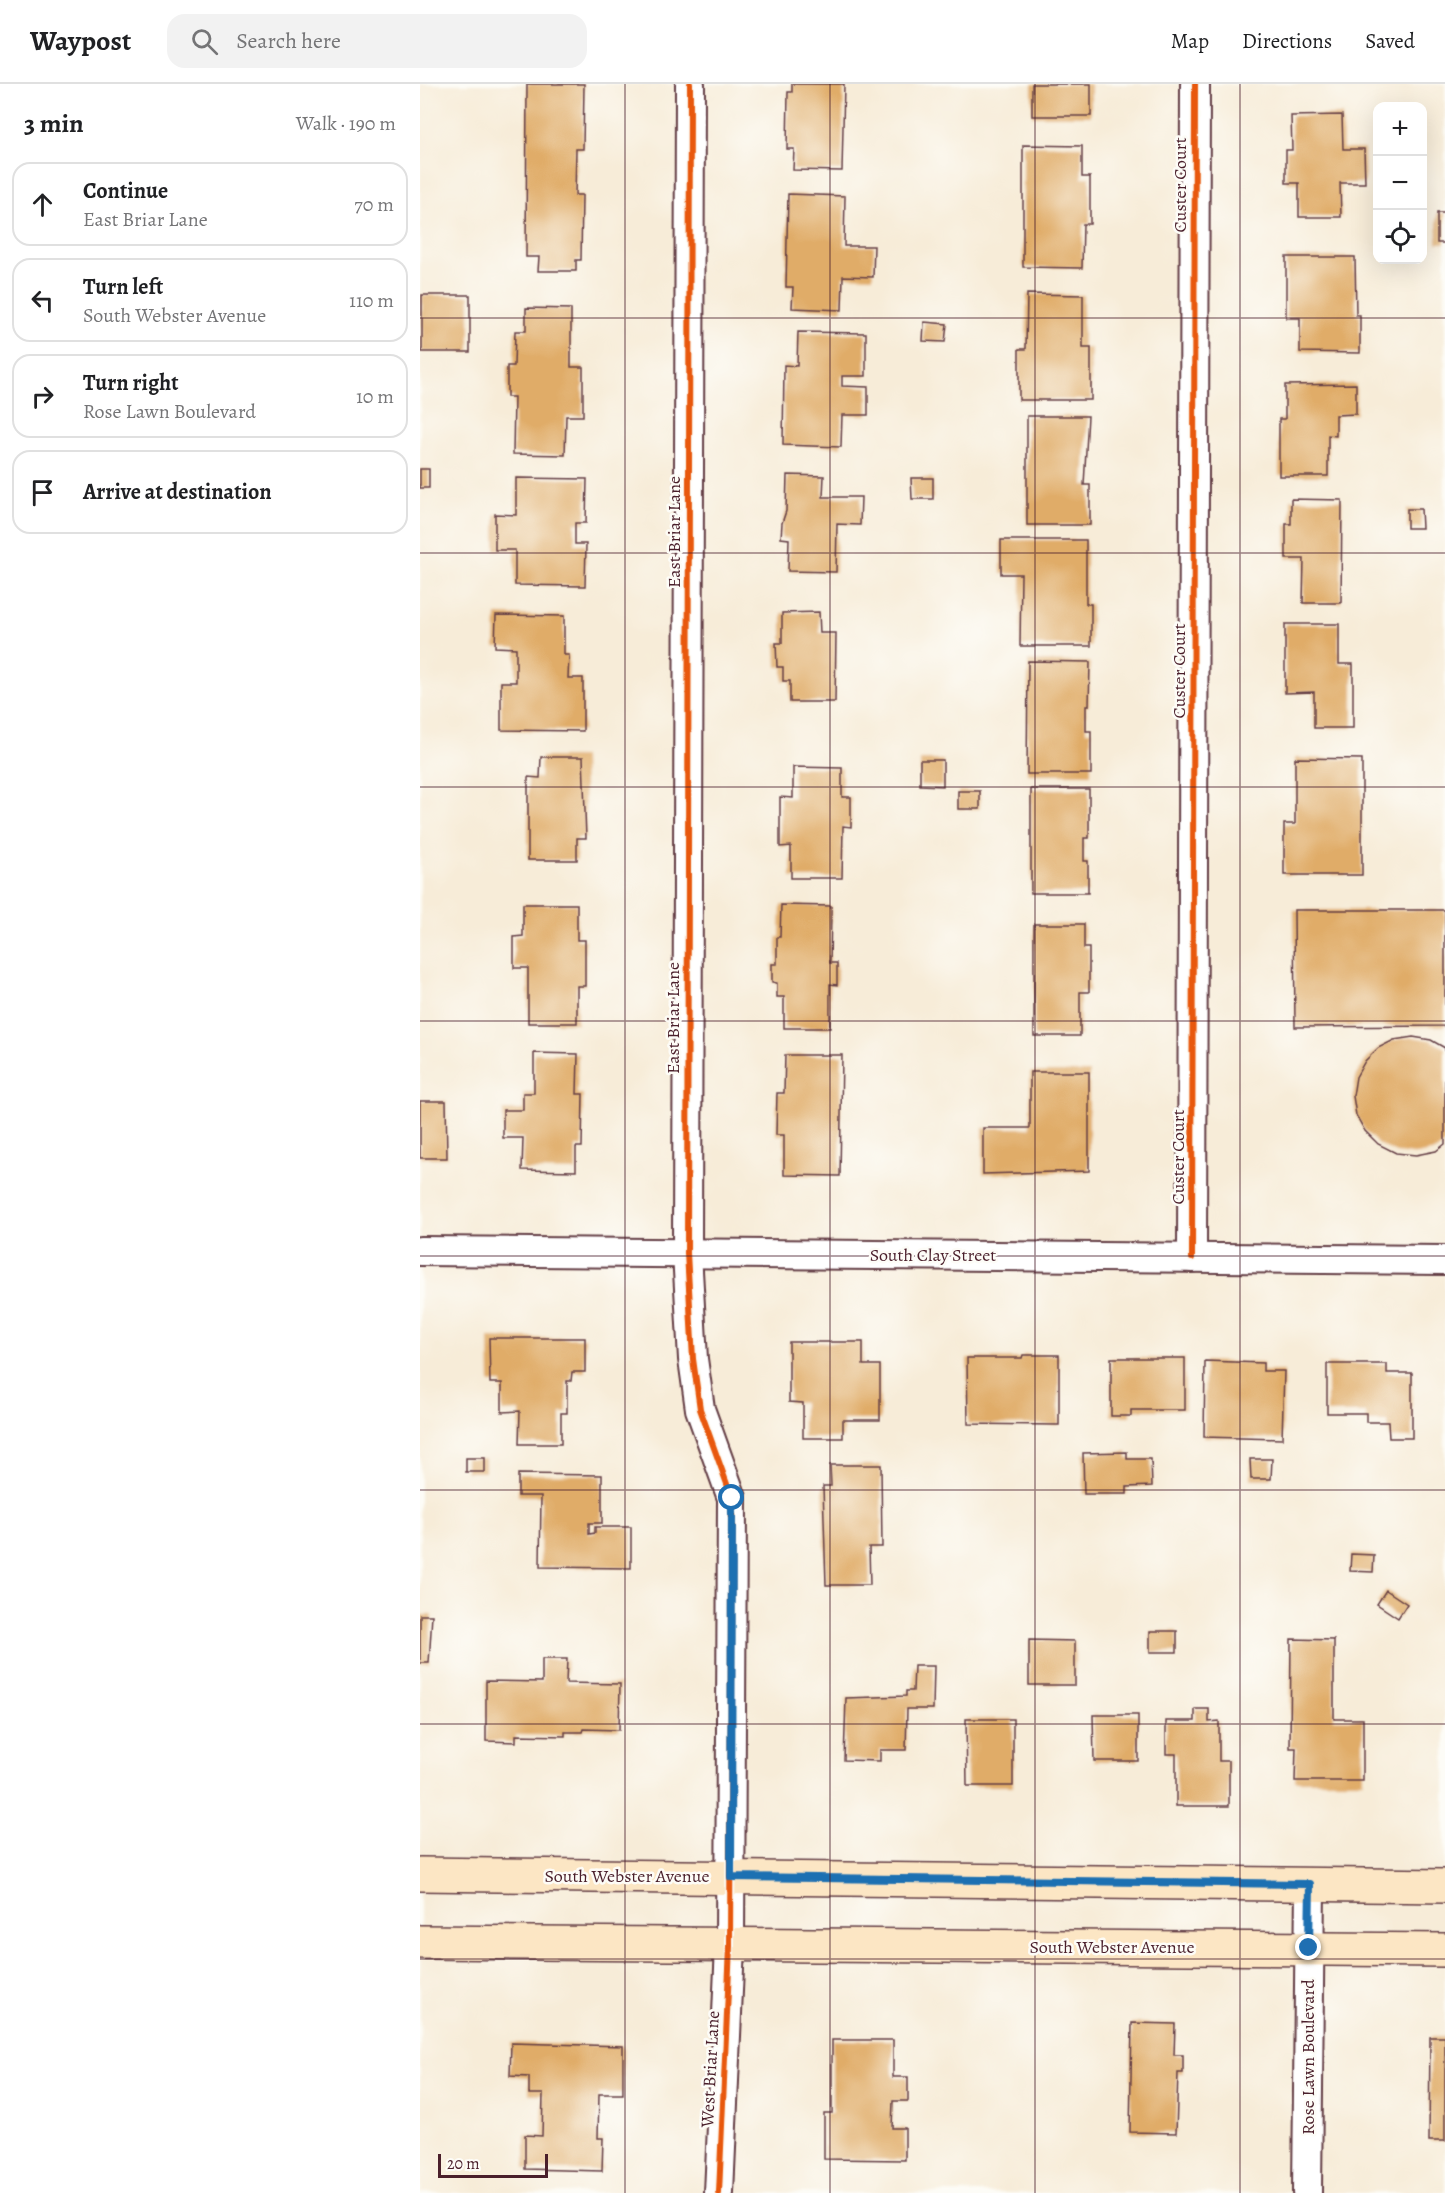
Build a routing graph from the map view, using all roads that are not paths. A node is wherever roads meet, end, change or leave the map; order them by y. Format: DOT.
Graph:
graph roads {
  1 [pos="690,84"];
  2 [pos="1195,84"];
  3 [pos="420,1251"];
  4 [pos="687,1253"];
  5 [pos="1192,1258"];
  6 [pos="1445,1260"];
  7 [pos="420,1875"];
  8 [pos="731,1877"];
  9 [pos="1310,1884"];
  10 [pos="1445,1886"];
  11 [pos="420,1942"];
  12 [pos="730,1946"];
  13 [pos="1309,1948"];
  14 [pos="1445,1950"];
  15 [pos="719,2193"];
  16 [pos="1307,2193"];
  1 -- 4 [label="street, East Briar Lane"];
  2 -- 5 [label="street, Custer Court"];
  3 -- 4 [label="street, South Clay Street"];
  4 -- 5 [label="street, South Clay Street"];
  4 -- 8 [label="street, East Briar Lane"];
  5 -- 6 [label="street, South Clay Street"];
  7 -- 8 [label="main road, South Webster Avenue"];
  8 -- 9 [label="main road, South Webster Avenue"];
  8 -- 12 [label="street, East Briar Lane"];
  9 -- 10 [label="main road, South Webster Avenue"];
  9 -- 13 [label="street, Rose Lawn Boulevard"];
  11 -- 12 [label="main road, South Webster Avenue"];
  12 -- 13 [label="main road, South Webster Avenue"];
  12 -- 15 [label="street, West Briar Lane"];
  13 -- 14 [label="main road, South Webster Avenue"];
  13 -- 16 [label="street, Rose Lawn Boulevard"];
}
